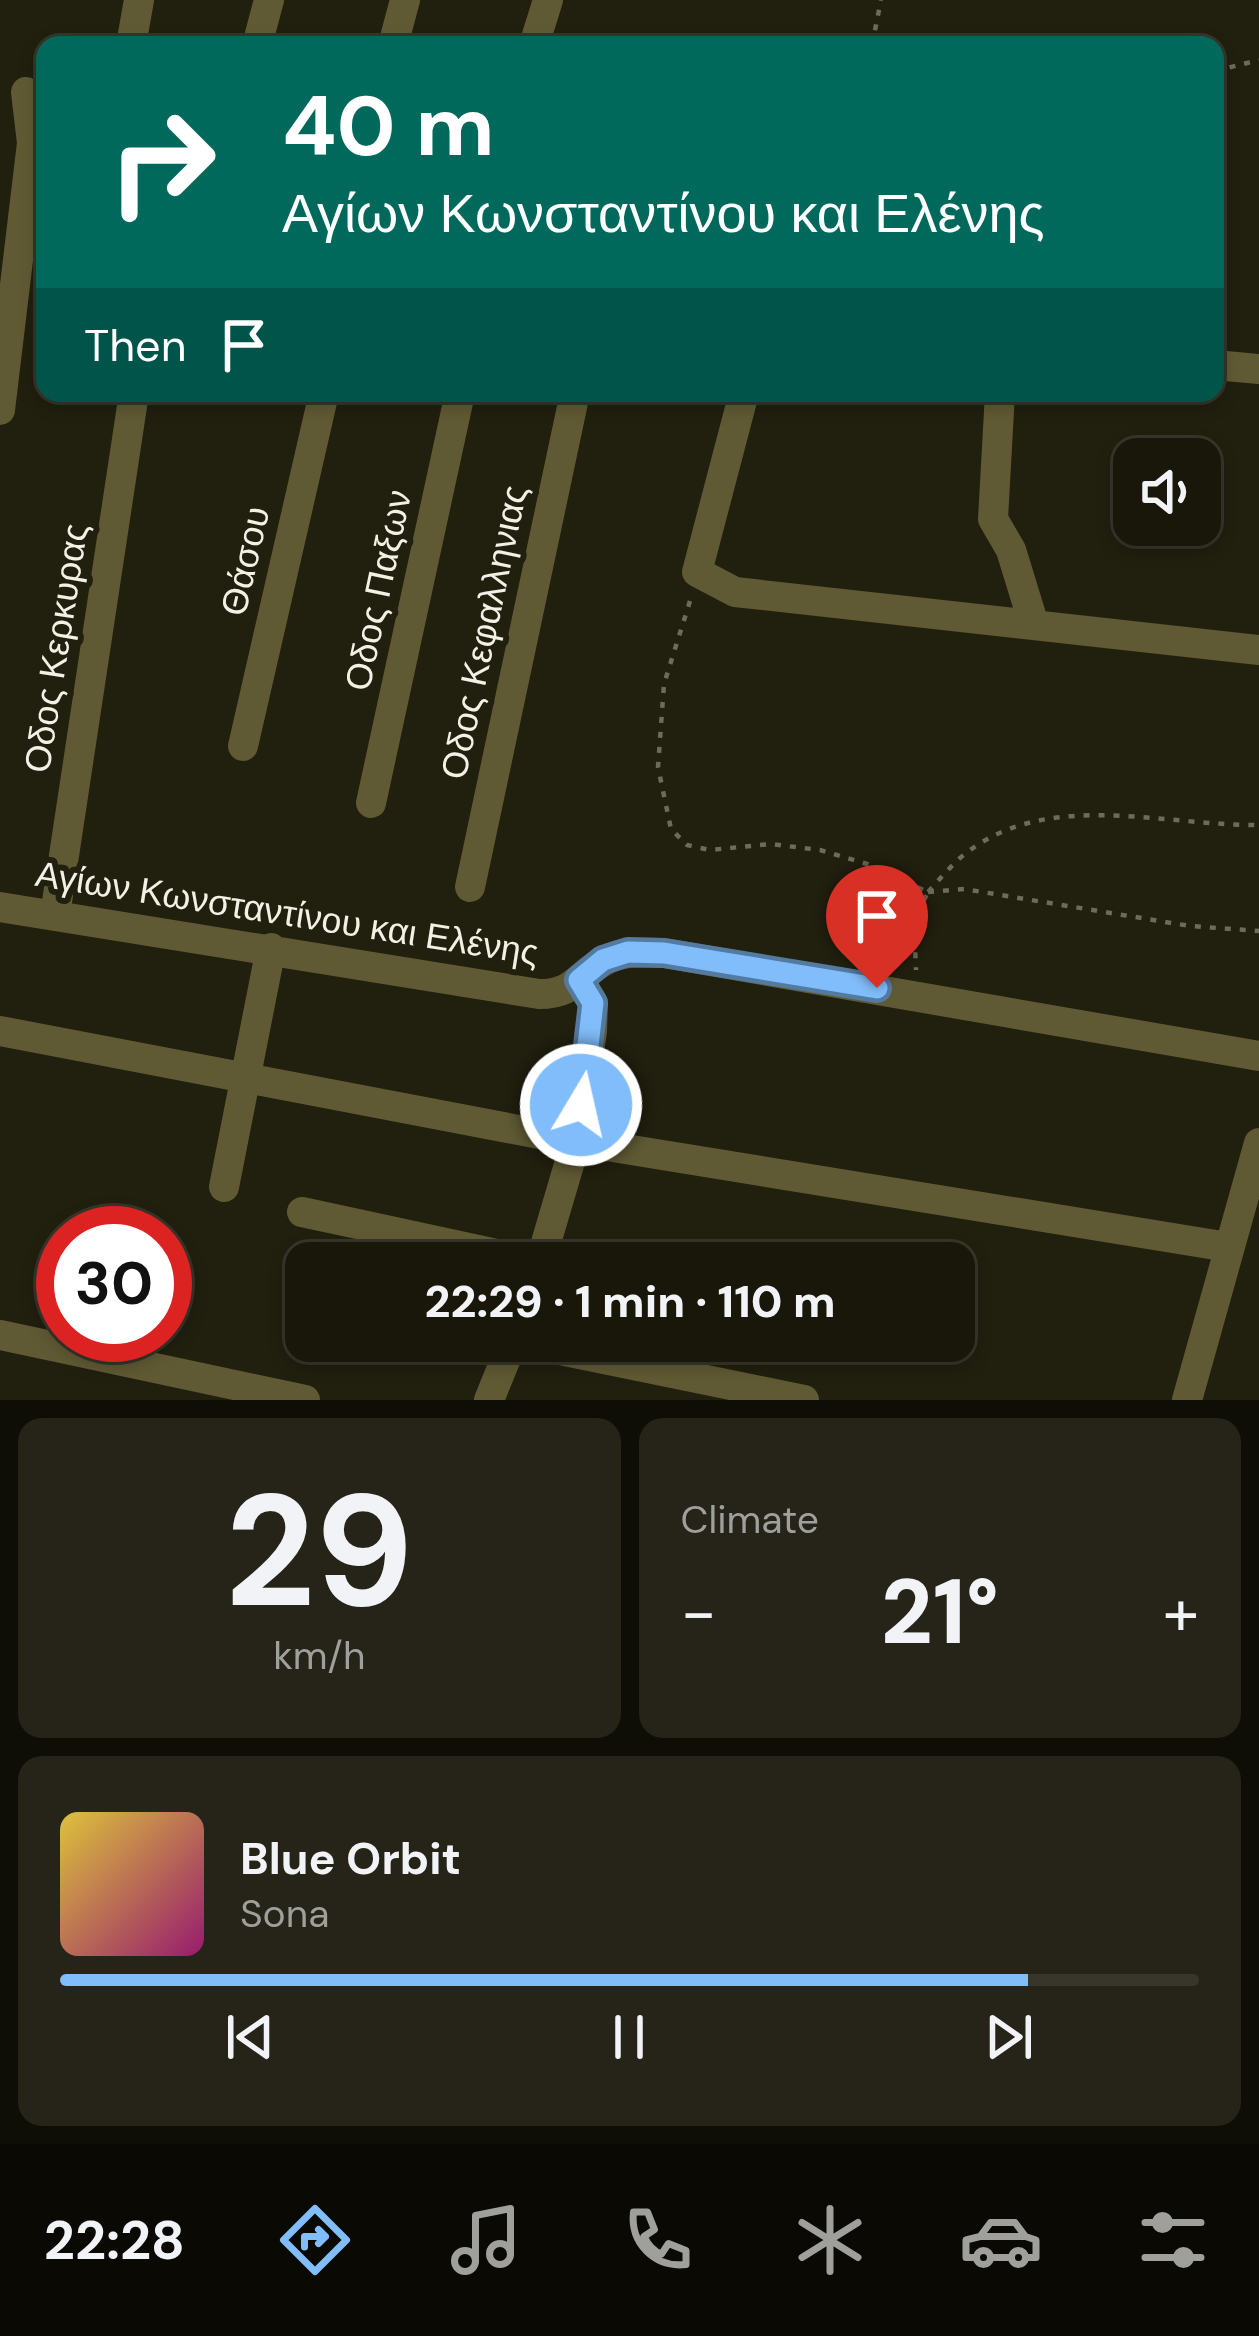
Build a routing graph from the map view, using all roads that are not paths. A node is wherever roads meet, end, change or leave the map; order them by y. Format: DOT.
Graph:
graph roads {
  1 [pos="139,0"];
  2 [pos="269,0"];
  3 [pos="405,0"];
  4 [pos="548,0"];
  5 [pos="133,36"];
  6 [pos="259,36"];
  7 [pos="395,36"];
  8 [pos="537,36"];
  9 [pos="24,92"];
  10 [pos="1224,366"];
  11 [pos="1259,369"];
  12 [pos="133,402"];
  13 [pos="322,402"];
  14 [pos="458,402"];
  15 [pos="573,402"];
  16 [pos="742,402"];
  17 [pos="1000,402"];
  18 [pos="0,410"];
  19 [pos="1034,625"];
  20 [pos="1259,650"];
  21 [pos="243,746"];
  22 [pos="371,803"];
  23 [pos="470,887"];
  24 [pos="0,907"];
  25 [pos="55,915"];
  26 [pos="271,948"];
  27 [pos="579,980"];
  28 [pos="0,1031"];
  29 [pos="1259,1056"];
  30 [pos="245,1079"];
  31 [pos="576,1142"];
  32 [pos="1259,1143"];
  33 [pos="224,1187"];
  34 [pos="302,1212"];
  35 [pos="441,1242"];
  36 [pos="545,1242"];
  37 [pos="1228,1247"];
  38 [pos="0,1335"];
  39 [pos="505,1362"];
  40 [pos="617,1362"];
  41 [pos="304,1400"];
  42 [pos="489,1400"];
  43 [pos="804,1400"];
  44 [pos="1186,1400"];
  1 -- 5 [label="street"];
  2 -- 6 [label="street"];
  3 -- 7 [label="street"];
  4 -- 8 [label="street"];
  9 -- 18 [label="street"];
  10 -- 11 [label="street"];
  12 -- 25 [label="street, Οδος Κερκυρας"];
  13 -- 21 [label="street, Θάσου"];
  14 -- 22 [label="street, Οδος Παξων"];
  15 -- 23 [label="street, Οδος Κεφαλληνιας"];
  16 -- 19 [label="street"];
  17 -- 19 [label="street"];
  19 -- 20 [label="street"];
  24 -- 25 [label="street, Αγίων Κωνσταντίνου και Ελένης"];
  25 -- 26 [label="street, Αγίων Κωνσταντίνου και Ελένης"];
  26 -- 27 [label="street, Αγίων Κωνσταντίνου και Ελένης"];
  26 -- 30 [label="street"];
  27 -- 29 [label="street, Αγίων Κωνσταντίνου και Ελένης"];
  27 -- 31 [label="street"];
  28 -- 30 [label="street"];
  30 -- 31 [label="street"];
  30 -- 33 [label="street"];
  31 -- 36 [label="street"];
  31 -- 37 [label="street"];
  32 -- 37 [label="street"];
  34 -- 35 [label="street"];
  37 -- 44 [label="street"];
  38 -- 41 [label="street"];
  39 -- 42 [label="street"];
  40 -- 43 [label="street"];
}
